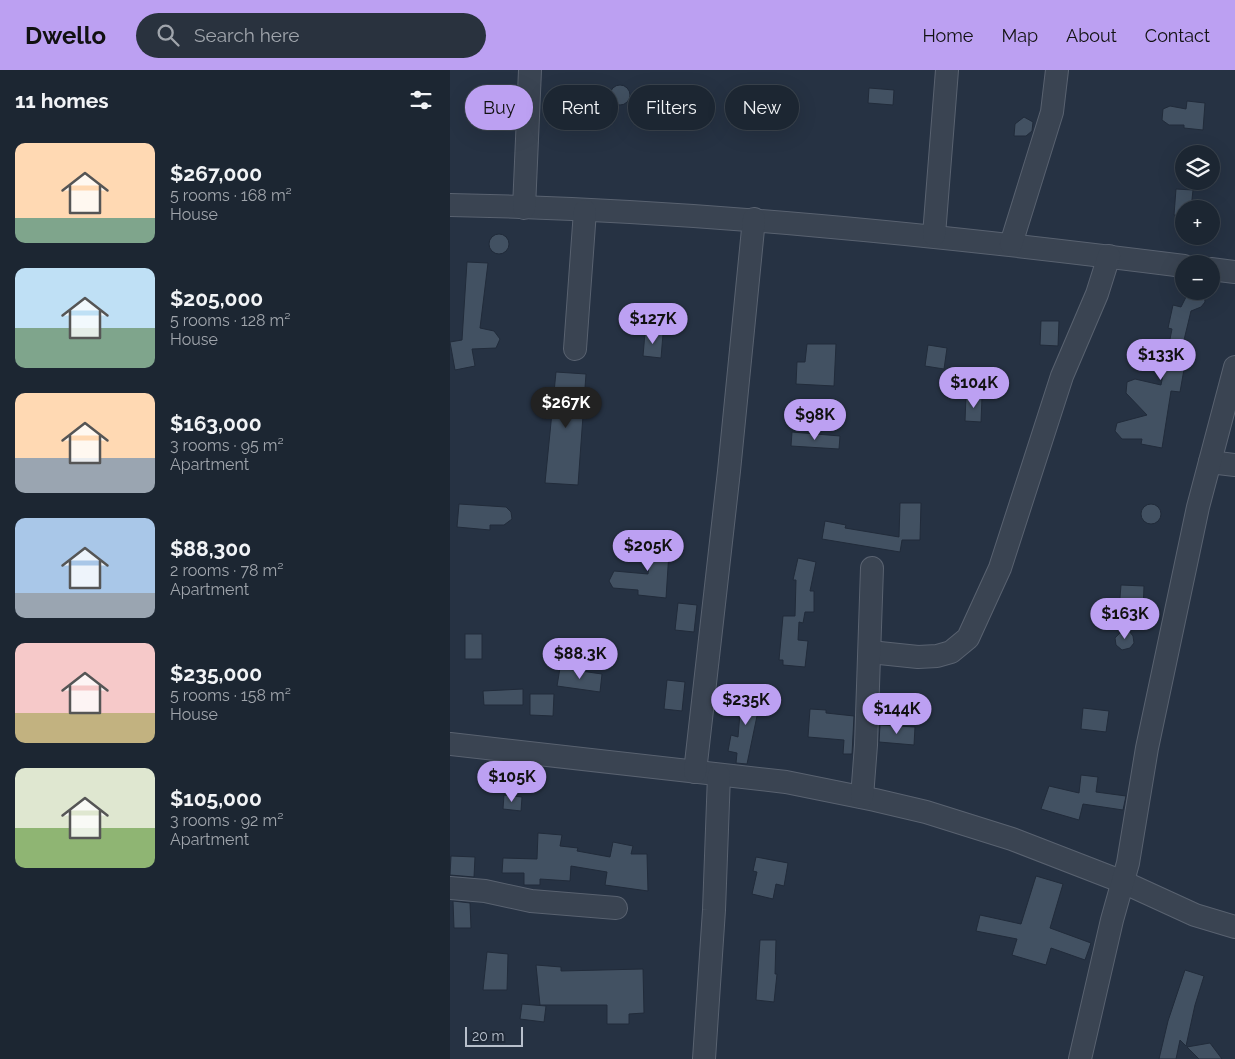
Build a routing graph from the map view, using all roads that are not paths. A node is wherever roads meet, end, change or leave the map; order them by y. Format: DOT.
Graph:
graph roads {
  1 [pos="530,70"];
  2 [pos="947,70"];
  3 [pos="1058,70"];
  4 [pos="450,205"];
  5 [pos="524,208"];
  6 [pos="584,211"];
  7 [pos="754,219"];
  8 [pos="934,235"];
  9 [pos="1011,244"];
  10 [pos="1108,256"];
  11 [pos="1175,265"];
  12 [pos="1220,270"];
  13 [pos="1235,272"];
  14 [pos="575,349"];
  15 [pos="1235,366"];
  16 [pos="1210,462"];
  17 [pos="1235,465"];
  18 [pos="872,568"];
  19 [pos="870,652"];
  20 [pos="450,744"];
  21 [pos="695,772"];
  22 [pos="719,775"];
  23 [pos="862,797"];
  24 [pos="1123,882"];
  25 [pos="450,888"];
  26 [pos="616,908"];
  27 [pos="1235,927"];
  28 [pos="704,1059"];
  29 [pos="1080,1059"];
  1 -- 5 [label="street"];
  2 -- 8 [label="street"];
  3 -- 9 [label="street"];
  4 -- 5 [label="street"];
  5 -- 6 [label="street"];
  6 -- 7 [label="street"];
  6 -- 14 [label="street"];
  7 -- 8 [label="street"];
  7 -- 21 [label="street"];
  8 -- 9 [label="street"];
  9 -- 10 [label="street"];
  10 -- 11 [label="street"];
  10 -- 19 [label="street"];
  12 -- 13 [label="street"];
  15 -- 16 [label="street"];
  16 -- 17 [label="street"];
  16 -- 24 [label="street"];
  18 -- 19 [label="street"];
  19 -- 23 [label="street"];
  20 -- 21 [label="street"];
  21 -- 22 [label="street"];
  22 -- 23 [label="street"];
  22 -- 28 [label="street"];
  23 -- 24 [label="street"];
  24 -- 27 [label="street"];
  24 -- 29 [label="street"];
  25 -- 26 [label="street"];
}
